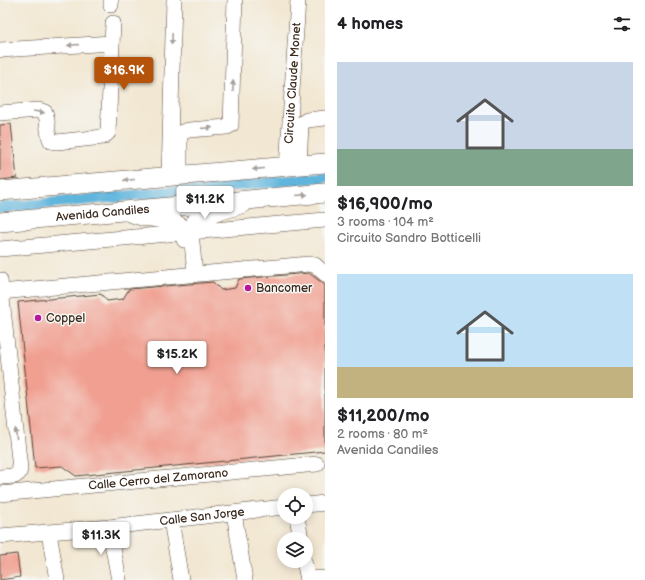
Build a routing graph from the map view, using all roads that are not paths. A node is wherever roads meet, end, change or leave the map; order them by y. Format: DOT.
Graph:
graph roads {
  1 [pos="174,0"];
  2 [pos="235,0"];
  3 [pos="298,0"];
  4 [pos="113,23"];
  5 [pos="112,43"];
  6 [pos="0,50"];
  7 [pos="0,113"];
  8 [pos="325,118"];
  9 [pos="325,164"];
  10 [pos="293,166"];
  11 [pos="174,176"];
  12 [pos="0,191"];
  13 [pos="325,193"];
  14 [pos="260,199"];
  15 [pos="121,212"];
  16 [pos="325,220"];
  17 [pos="0,223"];
  18 [pos="186,227"];
  19 [pos="0,249"];
  20 [pos="192,274"];
  21 [pos="325,274"];
  22 [pos="0,288"];
  23 [pos="4,350"];
  24 [pos="4,367"];
  25 [pos="5,383"];
  26 [pos="7,407"];
  27 [pos="317,464"];
  28 [pos="0,477"];
  29 [pos="0,494"];
  30 [pos="325,503"];
  31 [pos="313,504"];
  32 [pos="277,508"];
  33 [pos="234,513"];
  34 [pos="171,520"];
  35 [pos="109,527"];
  36 [pos="48,533"];
  37 [pos="0,536"];
  38 [pos="306,568"];
  39 [pos="325,578"];
  40 [pos="308,579"];
  41 [pos="57,580"];
  42 [pos="120,580"];
  43 [pos="181,580"];
  44 [pos="245,580"];
  1 -- 11 [label="street, one-way"];
  11 -- 2 [label="street, one-way"];
  3 -- 10 [label="street, Circuito Claude Monet"];
  4 -- 5 [label="street"];
  5 -- 6 [label="street, one-way"];
  7 -- 5 [label="street, one-way"];
  8 -- 10 [label="street, Circuito Claude Monet"];
  9 -- 10 [label="main road"];
  10 -- 11 [label="main road, one-way"];
  11 -- 12 [label="main road, one-way"];
  14 -- 13 [label="main road, Avenida Candiles, one-way"];
  14 -- 15 [label="main road, Avenida Candiles"];
  14 -- 18 [label="street"];
  15 -- 17 [label="main road, Avenida Candiles"];
  15 -- 18 [label="street"];
  16 -- 18 [label="street"];
  18 -- 19 [label="street"];
  18 -- 20 [label="street"];
  20 -- 21 [label="street"];
  20 -- 22 [label="street"];
  22 -- 23 [label="street"];
  23 -- 24 [label="street"];
  24 -- 25 [label="street"];
  25 -- 26 [label="street"];
  28 -- 26 [label="street, one-way"];
  27 -- 29 [label="street, Calle Cerro del Zamorano"];
  30 -- 31 [label="street"];
  32 -- 33 [label="street, Calle San Jorge"];
  33 -- 34 [label="street, Calle San Jorge"];
  33 -- 44 [label="street"];
  34 -- 35 [label="street, Calle San Jorge"];
  34 -- 43 [label="street"];
  35 -- 36 [label="street, Calle San Jorge"];
  35 -- 42 [label="street"];
  36 -- 37 [label="street, Calle San Jorge"];
  36 -- 41 [label="street"];
  38 -- 40 [label="street"];
  39 -- 40 [label="street"];
}
